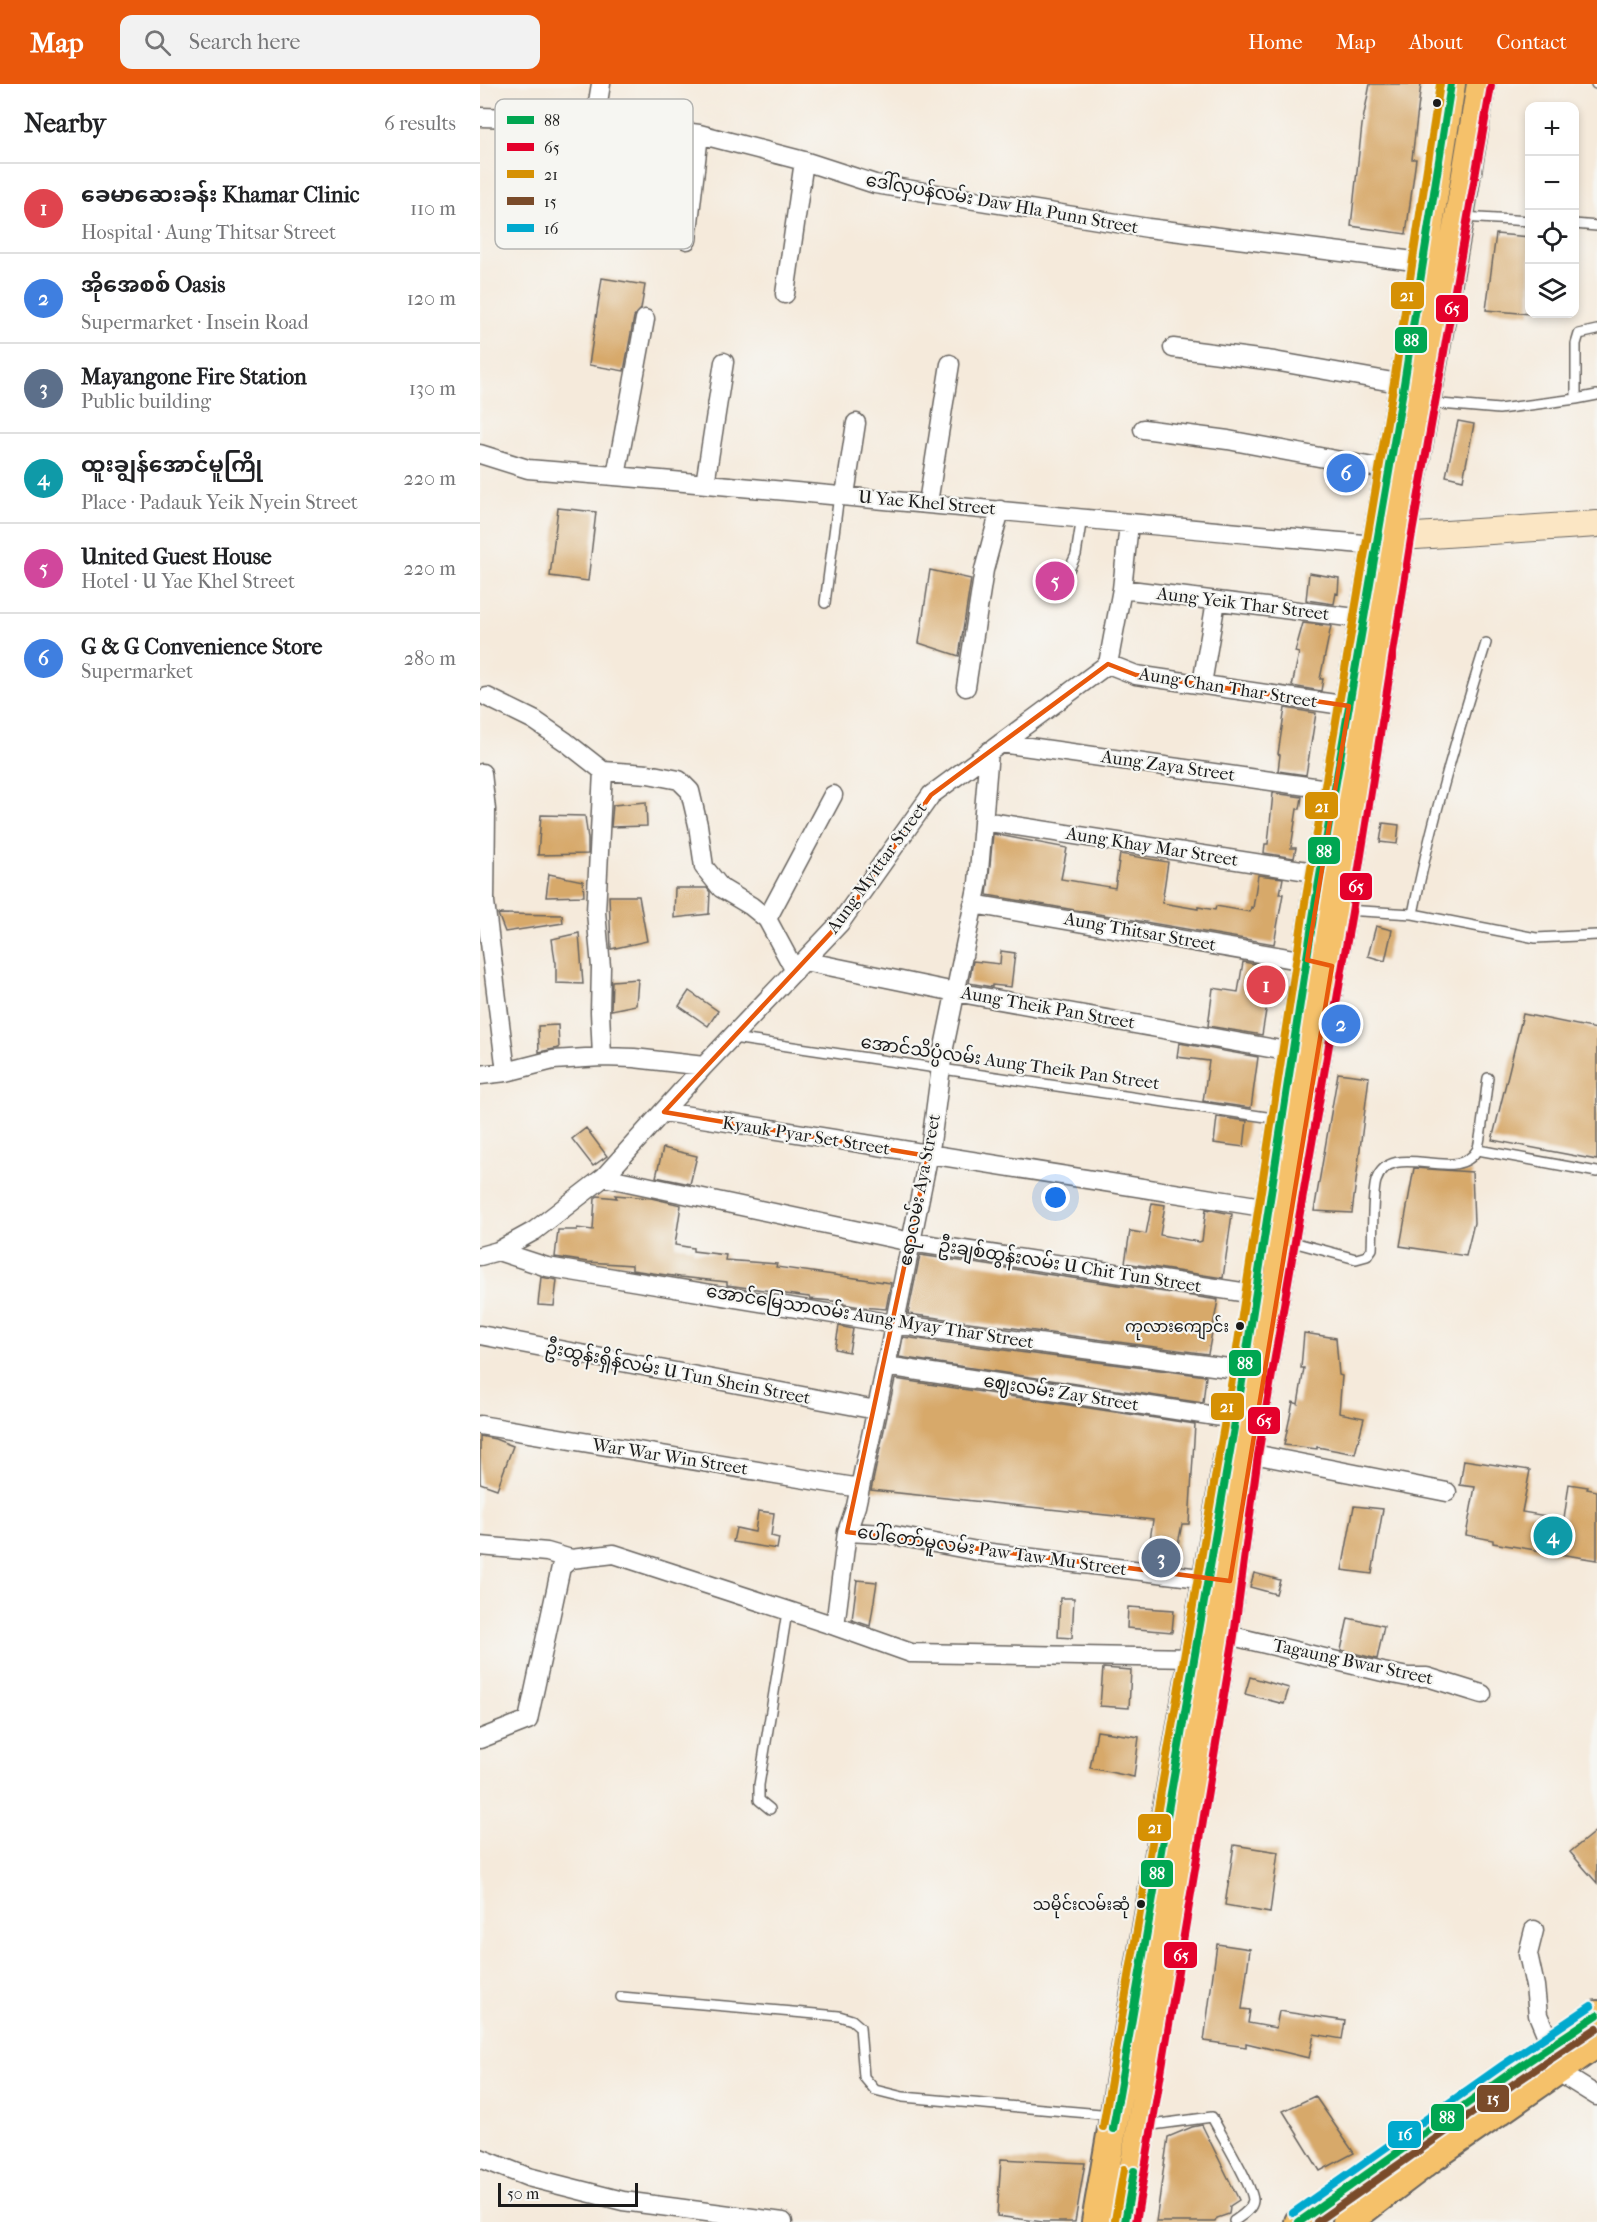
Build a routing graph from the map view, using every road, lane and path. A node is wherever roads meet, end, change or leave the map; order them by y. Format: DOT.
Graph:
graph roads {
  1 [pos="601,84"];
  2 [pos="1451,84"];
  3 [pos="1481,84"];
  4 [pos="598,99"];
  5 [pos="480,117"];
  6 [pos="495,117"];
  7 [pos="693,133"];
  8 [pos="699,134"];
  9 [pos="804,161"];
  10 [pos="693,187"];
  11 [pos="1460,217"];
  12 [pos="1525,221"];
  13 [pos="1579,224"];
  14 [pos="1597,226"];
  15 [pos="1422,262"];
  16 [pos="785,294"];
  17 [pos="645,319"];
  18 [pos="1597,330"];
  19 [pos="1173,348"];
  20 [pos="724,362"];
  21 [pos="950,364"];
  22 [pos="1404,384"];
  23 [pos="1597,395"];
  24 [pos="1576,399"];
  25 [pos="1425,403"];
  26 [pos="856,423"];
  27 [pos="1143,429"];
  28 [pos="480,454"];
  29 [pos="1389,470"];
  30 [pos="616,476"];
  31 [pos="705,484"];
  32 [pos="842,495"];
  33 [pos="928,503"];
  34 [pos="1000,510"];
  35 [pos="1082,517"];
  36 [pos="1128,524"];
  37 [pos="1597,524"];
  38 [pos="1388,541"];
  39 [pos="1066,576"];
  40 [pos="1122,589"];
  41 [pos="1216,601"];
  42 [pos="825,603"];
  43 [pos="1364,619"];
  44 [pos="1486,643"];
  45 [pos="1108,664"];
  46 [pos="1202,684"];
  47 [pos="966,687"];
  48 [pos="487,698"];
  49 [pos="1349,706"];
  50 [pos="995,747"];
  51 [pos="603,771"];
  52 [pos="482,773"];
  53 [pos="1335,790"];
  54 [pos="833,795"];
  55 [pos="983,821"];
  56 [pos="482,851"];
  57 [pos="1321,873"];
  58 [pos="973,904"];
  59 [pos="1328,907"];
  60 [pos="1413,914"];
  61 [pos="767,919"];
  62 [pos="1597,935"];
  63 [pos="1319,963"];
  64 [pos="800,966"];
  65 [pos="955,992"];
  66 [pos="733,1038"];
  67 [pos="1292,1052"];
  68 [pos="602,1057"];
  69 [pos="704,1066"];
  70 [pos="940,1070"];
  71 [pos="506,1072"];
  72 [pos="480,1075"];
  73 [pos="1488,1078"];
  74 [pos="664,1112"];
  75 [pos="1282,1119"];
  76 [pos="1478,1150"];
  77 [pos="928,1156"];
  78 [pos="1597,1172"];
  79 [pos="604,1177"];
  80 [pos="1269,1208"];
  81 [pos="1284,1240"];
  82 [pos="910,1242"];
  83 [pos="498,1251"];
  84 [pos="480,1256"];
  85 [pos="1255,1294"];
  86 [pos="894,1324"];
  87 [pos="480,1335"];
  88 [pos="886,1366"];
  89 [pos="1244,1370"];
  90 [pos="876,1410"];
  91 [pos="1235,1419"];
  92 [pos="480,1425"];
  93 [pos="1239,1451"];
  94 [pos="860,1488"];
  95 [pos="1447,1492"];
  96 [pos="847,1532"];
  97 [pos="480,1546"];
  98 [pos="566,1563"];
  99 [pos="1219,1580"];
  100 [pos="787,1612"];
  101 [pos="835,1626"];
  102 [pos="1224,1634"];
  103 [pos="1194,1658"];
  104 [pos="1482,1694"];
  105 [pos="480,1739"];
  106 [pos="770,1809"];
  107 [pos="1534,1930"];
  108 [pos="621,1997"];
  109 [pos="1597,2015"];
  110 [pos="1597,2043"];
  111 [pos="1554,2058"];
  112 [pos="1597,2096"];
  113 [pos="1114,2122"];
  114 [pos="1141,2126"];
  115 [pos="480,2158"];
  116 [pos="783,2222"];
  117 [pos="1096,2222"];
  118 [pos="1125,2222"];
  119 [pos="1234,2222"];
  120 [pos="1299,2222"];
  121 [pos="1347,2222"];
  1 -- 4 [label="street"];
  2 -- 15 [label="main road"];
  3 -- 11 [label="main road"];
  5 -- 6 [label="street, ဒေါ်လှပန်လမ်း Daw Hla Punn Street"];
  7 -- 8 [label="street, ဒေါ်လှပန်လမ်း Daw Hla Punn Street"];
  8 -- 9 [label="street, ဒေါ်လှပန်လမ်း Daw Hla Punn Street"];
  8 -- 10 [label="street"];
  9 -- 15 [label="street, ဒေါ်လှပန်လမ်း Daw Hla Punn Street"];
  9 -- 16 [label="street"];
  11 -- 12 [label="lane"];
  11 -- 25 [label="main road"];
  13 -- 14 [label="lane"];
  15 -- 22 [label="main road"];
  17 -- 30 [label="street"];
  18 -- 24 [label="lane"];
  19 -- 22 [label="street"];
  20 -- 31 [label="street"];
  21 -- 33 [label="street"];
  22 -- 29 [label="main road"];
  23 -- 24 [label="lane"];
  24 -- 25 [label="lane"];
  25 -- 38 [label="main road"];
  26 -- 32 [label="street"];
  27 -- 29 [label="street"];
  28 -- 30 [label="street, U Yae Khel Street"];
  29 -- 38 [label="main road"];
  30 -- 31 [label="street, U Yae Khel Street"];
  31 -- 32 [label="street, U Yae Khel Street"];
  32 -- 33 [label="street, U Yae Khel Street"];
  32 -- 42 [label="lane"];
  33 -- 34 [label="street, U Yae Khel Street"];
  34 -- 35 [label="street, U Yae Khel Street"];
  34 -- 47 [label="street"];
  35 -- 36 [label="street, U Yae Khel Street"];
  35 -- 39 [label="lane"];
  36 -- 38 [label="street, U Yae Khel Street"];
  36 -- 40 [label="street"];
  37 -- 38 [label="main road"];
  38 -- 43 [label="main road"];
  38 -- 59 [label="main road"];
  40 -- 41 [label="street, Aung Yeik Thar Street"];
  40 -- 45 [label="street"];
  41 -- 43 [label="street, Aung Yeik Thar Street"];
  41 -- 46 [label="street"];
  43 -- 49 [label="main road"];
  44 -- 60 [label="lane"];
  45 -- 46 [label="street, Aung Chan Thar Street"];
  45 -- 50 [label="street, Aung Myittar Street"];
  46 -- 49 [label="street, Aung Chan Thar Street"];
  48 -- 51 [label="street"];
  49 -- 53 [label="main road"];
  50 -- 53 [label="street, Aung Zaya Street"];
  50 -- 55 [label="street, ဧရာလမ်း Aya Street"];
  50 -- 64 [label="street, Aung Myittar Street"];
  51 -- 61 [label="street"];
  51 -- 68 [label="street"];
  52 -- 56 [label="street"];
  53 -- 57 [label="main road"];
  54 -- 61 [label="street"];
  55 -- 57 [label="street, Aung Khay Mar Street"];
  55 -- 58 [label="street, ဧရာလမ်း Aya Street"];
  56 -- 71 [label="street"];
  57 -- 59 [label="main road"];
  58 -- 63 [label="street, Aung Thitsar Street"];
  58 -- 65 [label="street, ဧရာလမ်း Aya Street"];
  59 -- 60 [label="lane"];
  59 -- 63 [label="main road"];
  60 -- 62 [label="lane"];
  61 -- 64 [label="street"];
  63 -- 67 [label="main road"];
  63 -- 81 [label="main road"];
  64 -- 65 [label="street, Aung Theik Pan Street"];
  64 -- 66 [label="street, Aung Myittar Street"];
  65 -- 67 [label="street, Aung Theik Pan Street"];
  65 -- 70 [label="street, ဧရာလမ်း Aya Street"];
  66 -- 69 [label="street, Aung Myittar Street"];
  66 -- 70 [label="lane, အောင်သိပ္ပံလမ်း Aung Theik Pan Street"];
  67 -- 75 [label="main road"];
  68 -- 69 [label="street"];
  68 -- 71 [label="street"];
  69 -- 74 [label="street, Aung Myittar Street"];
  70 -- 75 [label="lane, အောင်သိပ္ပံလမ်း Aung Theik Pan Street"];
  70 -- 77 [label="street, ဧရာလမ်း Aya Street"];
  71 -- 72 [label="street"];
  73 -- 76 [label="lane"];
  74 -- 77 [label="street, Kyauk Pyar Set Street"];
  74 -- 79 [label="street, Aung Myittar Street"];
  75 -- 80 [label="main road"];
  76 -- 78 [label="lane"];
  76 -- 81 [label="lane"];
  77 -- 80 [label="street, Kyauk Pyar Set Street"];
  77 -- 82 [label="street, ဧရာလမ်း Aya Street"];
  79 -- 82 [label="street, ဦးချစ်ထွန်းလမ်း U Chit Tun Street"];
  79 -- 83 [label="street, Aung Myittar Street"];
  80 -- 85 [label="main road"];
  81 -- 93 [label="main road"];
  82 -- 85 [label="street, ဦးချစ်ထွန်းလမ်း U Chit Tun Street"];
  82 -- 86 [label="street, ဧရာလမ်း Aya Street"];
  83 -- 84 [label="street, Aung Myittar Street"];
  83 -- 86 [label="street, အောင်မြေသာလမ်း Aung Myay Thar Street"];
  85 -- 89 [label="main road"];
  86 -- 88 [label="street, ဧရာလမ်း Aya Street"];
  86 -- 89 [label="street, အောင်မြေသာလမ်း Aung Myay Thar Street"];
  87 -- 90 [label="street, ဦးထွန်းရှိန်လမ်း U Tun Shein Street"];
  88 -- 90 [label="street, ဧရာလမ်း Aya Street"];
  88 -- 91 [label="street, ဈေးလမ်း Zay Street"];
  89 -- 91 [label="main road"];
  90 -- 94 [label="street, ဧရာလမ်း Aya Street"];
  91 -- 93 [label="main road"];
  92 -- 94 [label="street, War War Win Street"];
  93 -- 95 [label="street"];
  93 -- 99 [label="main road"];
  94 -- 96 [label="street, ဧရာလမ်း Aya Street"];
  96 -- 99 [label="street, ပေါ်တော်မူလမ်း Paw Taw Mu Street"];
  96 -- 101 [label="street, ဧရာလမ်း Aya Street"];
  97 -- 98 [label="street"];
  98 -- 100 [label="street"];
  98 -- 105 [label="street"];
  99 -- 102 [label="main road"];
  99 -- 103 [label="main road"];
  100 -- 101 [label="street"];
  100 -- 106 [label="lane"];
  101 -- 103 [label="street"];
  102 -- 104 [label="street, Tagaung Bwar Street"];
  102 -- 114 [label="main road"];
  103 -- 113 [label="main road"];
  107 -- 111 [label="street"];
  108 -- 113 [label="lane"];
  109 -- 111 [label="main road"];
  110 -- 111 [label="main road"];
  111 -- 112 [label="street"];
  111 -- 120 [label="main road"];
  111 -- 121 [label="main road"];
  113 -- 117 [label="main road"];
  114 -- 118 [label="main road"];
  114 -- 119 [label="lane"];
  115 -- 116 [label="street"];
}
